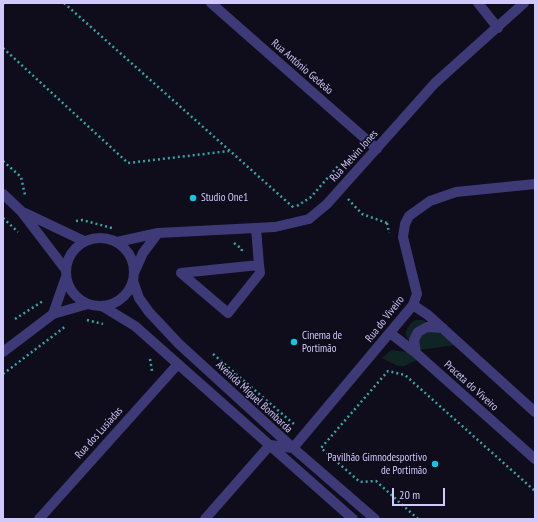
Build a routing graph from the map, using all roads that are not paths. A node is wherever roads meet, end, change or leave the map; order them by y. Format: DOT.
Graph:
graph roads {
  1 [pos="211,3"];
  2 [pos="478,3"];
  3 [pos="524,3"];
  4 [pos="498,28"];
  5 [pos="377,149"];
  6 [pos="535,184"];
  7 [pos="3,194"];
  8 [pos="21,211"];
  9 [pos="256,228"];
  10 [pos="158,233"];
  11 [pos="84,241"];
  12 [pos="117,242"];
  13 [pos="259,265"];
  14 [pos="66,274"];
  15 [pos="134,277"];
  16 [pos="88,304"];
  17 [pos="413,305"];
  18 [pos="102,306"];
  19 [pos="53,314"];
  20 [pos="443,328"];
  21 [pos="390,333"];
  22 [pos="3,352"];
  23 [pos="416,353"];
  24 [pos="178,364"];
  25 [pos="535,412"];
  26 [pos="270,445"];
  27 [pos="293,448"];
  28 [pos="535,459"];
  29 [pos="39,519"];
  30 [pos="205,519"];
  31 [pos="353,519"];
  32 [pos="375,519"];
  1 -- 5 [label="street, Rua António Gedeão"];
  2 -- 4 [label="street"];
  3 -- 4 [label="street, Rua Melvin Jones"];
  4 -- 5 [label="street, Rua Melvin Jones"];
  5 -- 9 [label="street, Rua Melvin Jones"];
  6 -- 17 [label="street, Rua do Viveiro"];
  7 -- 8 [label="street"];
  8 -- 11 [label="street"];
  8 -- 14 [label="street"];
  9 -- 10 [label="street, Rua Melvin Jones"];
  9 -- 13 [label="street"];
  10 -- 12 [label="street, Rua Melvin Jones"];
  10 -- 15 [label="street"];
  11 -- 12 [label="street"];
  11 -- 14 [label="street"];
  12 -- 15 [label="street"];
  13 -- 13 [label="street"];
  14 -- 16 [label="street"];
  14 -- 19 [label="street"];
  15 -- 18 [label="street"];
  15 -- 27 [label="street, Avenida Miguel Bombarda"];
  16 -- 18 [label="street"];
  16 -- 19 [label="street"];
  17 -- 20 [label="street"];
  17 -- 21 [label="street, Rua do Viveiro"];
  18 -- 24 [label="street"];
  19 -- 22 [label="street"];
  20 -- 23 [label="street"];
  20 -- 25 [label="street"];
  21 -- 23 [label="street, Praceta do Viveiro"];
  21 -- 27 [label="street, Rua do Viveiro"];
  23 -- 28 [label="street, Praceta do Viveiro"];
  24 -- 26 [label="street"];
  24 -- 29 [label="street, Rua dos Lusíadas"];
  26 -- 27 [label="street"];
  26 -- 30 [label="street"];
  26 -- 31 [label="street"];
  27 -- 32 [label="street, Avenida Miguel Bombarda"];
}
